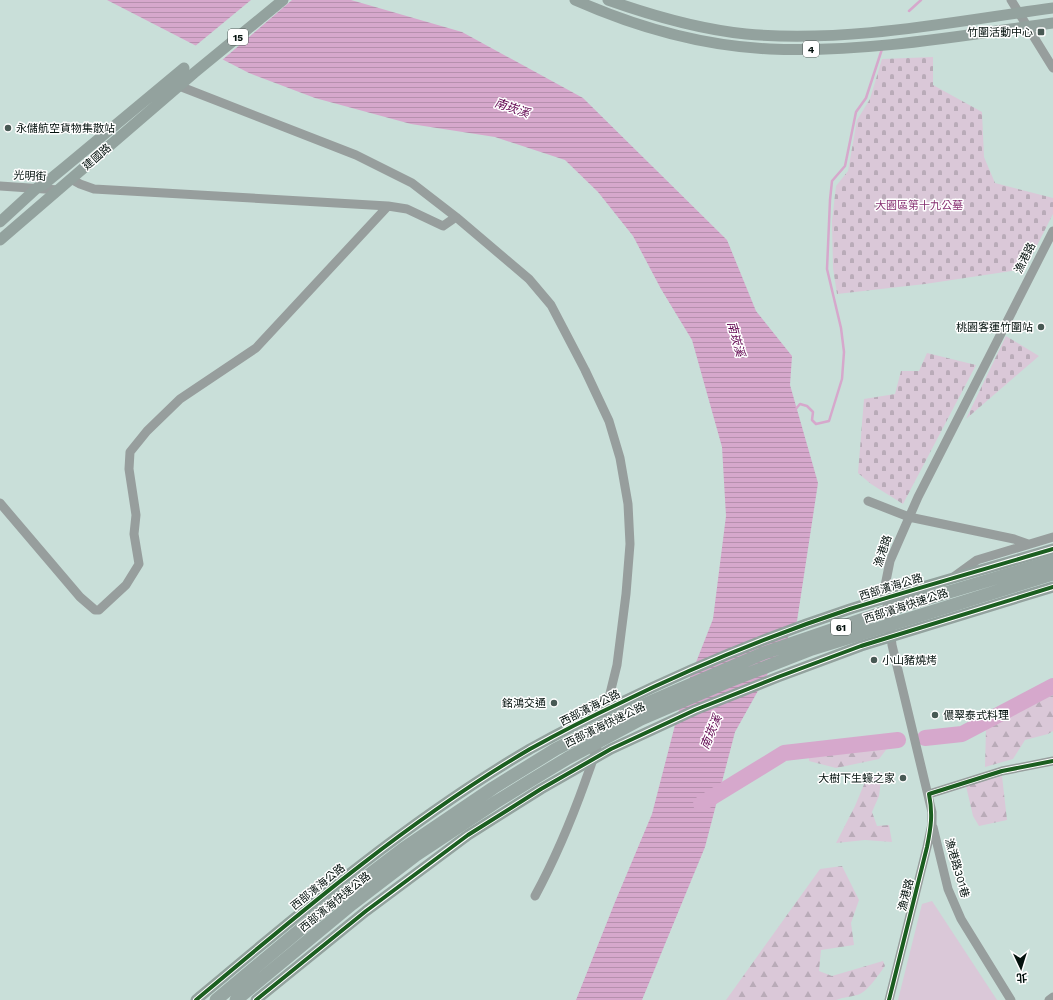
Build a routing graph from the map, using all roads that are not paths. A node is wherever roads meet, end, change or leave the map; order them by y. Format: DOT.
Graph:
graph roads {
  1 [pos="283,0"];
  2 [pos="575,0"];
  3 [pos="608,0"];
  4 [pos="1011,0"];
  5 [pos="1053,8"];
  6 [pos="1019,13"];
  7 [pos="1053,23"];
  8 [pos="1028,27"];
  9 [pos="1053,68"];
  10 [pos="189,71"];
  11 [pos="178,86"];
  12 [pos="71,179"];
  13 [pos="0,186"];
  14 [pos="37,188"];
  15 [pos="59,190"];
  16 [pos="388,206"];
  17 [pos="456,216"];
  18 [pos="0,222"];
  19 [pos="1053,231"];
  20 [pos="0,240"];
  21 [pos="868,501"];
  22 [pos="0,503"];
  23 [pos="909,517"];
  24 [pos="1053,538"];
  25 [pos="1028,544"];
  26 [pos="1053,549"];
  27 [pos="1053,561"];
  28 [pos="1053,574"];
  29 [pos="1053,587"];
  30 [pos="1053,592"];
  31 [pos="887,604"];
  32 [pos="890,628"];
  33 [pos="1053,761"];
  34 [pos="929,794"];
  35 [pos="932,824"];
  36 [pos="535,896"];
  37 [pos="1053,998"];
  38 [pos="196,1000"];
  39 [pos="216,1000"];
  40 [pos="236,1000"];
  41 [pos="256,1000"];
  42 [pos="889,1000"];
  43 [pos="1011,1000"];
  44 [pos="1049,1000"];
  1 -- 10 [label="main road, 15"];
  2 -- 8 [label="main road, 4"];
  3 -- 6 [label="main road, 4"];
  4 -- 6 [label="street"];
  5 -- 6 [label="main road, 4"];
  6 -- 8 [label="street"];
  7 -- 8 [label="main road, 4"];
  8 -- 9 [label="street"];
  10 -- 11 [label="main road, 建國路 / 15"];
  10 -- 14 [label="main road, 建國路 / 15"];
  11 -- 12 [label="main road, 建國路 / 15"];
  11 -- 17 [label="street"];
  12 -- 15 [label="main road, 建國路 / 15"];
  12 -- 16 [label="street"];
  13 -- 14 [label="street, 光明街"];
  14 -- 15 [label="street, 光明街"];
  14 -- 18 [label="main road, 建國路 / 15"];
  15 -- 20 [label="main road, 建國路 / 15"];
  16 -- 17 [label="street"];
  16 -- 22 [label="street"];
  17 -- 36 [label="street"];
  19 -- 23 [label="street, 漁港路"];
  21 -- 23 [label="street"];
  23 -- 25 [label="street"];
  23 -- 31 [label="street, 漁港路"];
  24 -- 25 [label="street"];
  25 -- 31 [label="street"];
  26 -- 38 [label="main road, 西部濱海公路 / 61, bridge"];
  27 -- 39 [label="highway, 西部濱海快速公路 / 61, bridge"];
  28 -- 40 [label="highway, 西部濱海快速公路 / 61, bridge"];
  29 -- 41 [label="main road, 61, bridge"];
  30 -- 32 [label="street"];
  31 -- 32 [label="street, 漁港路"];
  32 -- 34 [label="street, 漁港路"];
  33 -- 34 [label="street"];
  34 -- 35 [label="street, 漁港路"];
  35 -- 42 [label="street, 漁港路"];
  35 -- 43 [label="street, 漁港路301巷"];
  37 -- 44 [label="street"];
}
